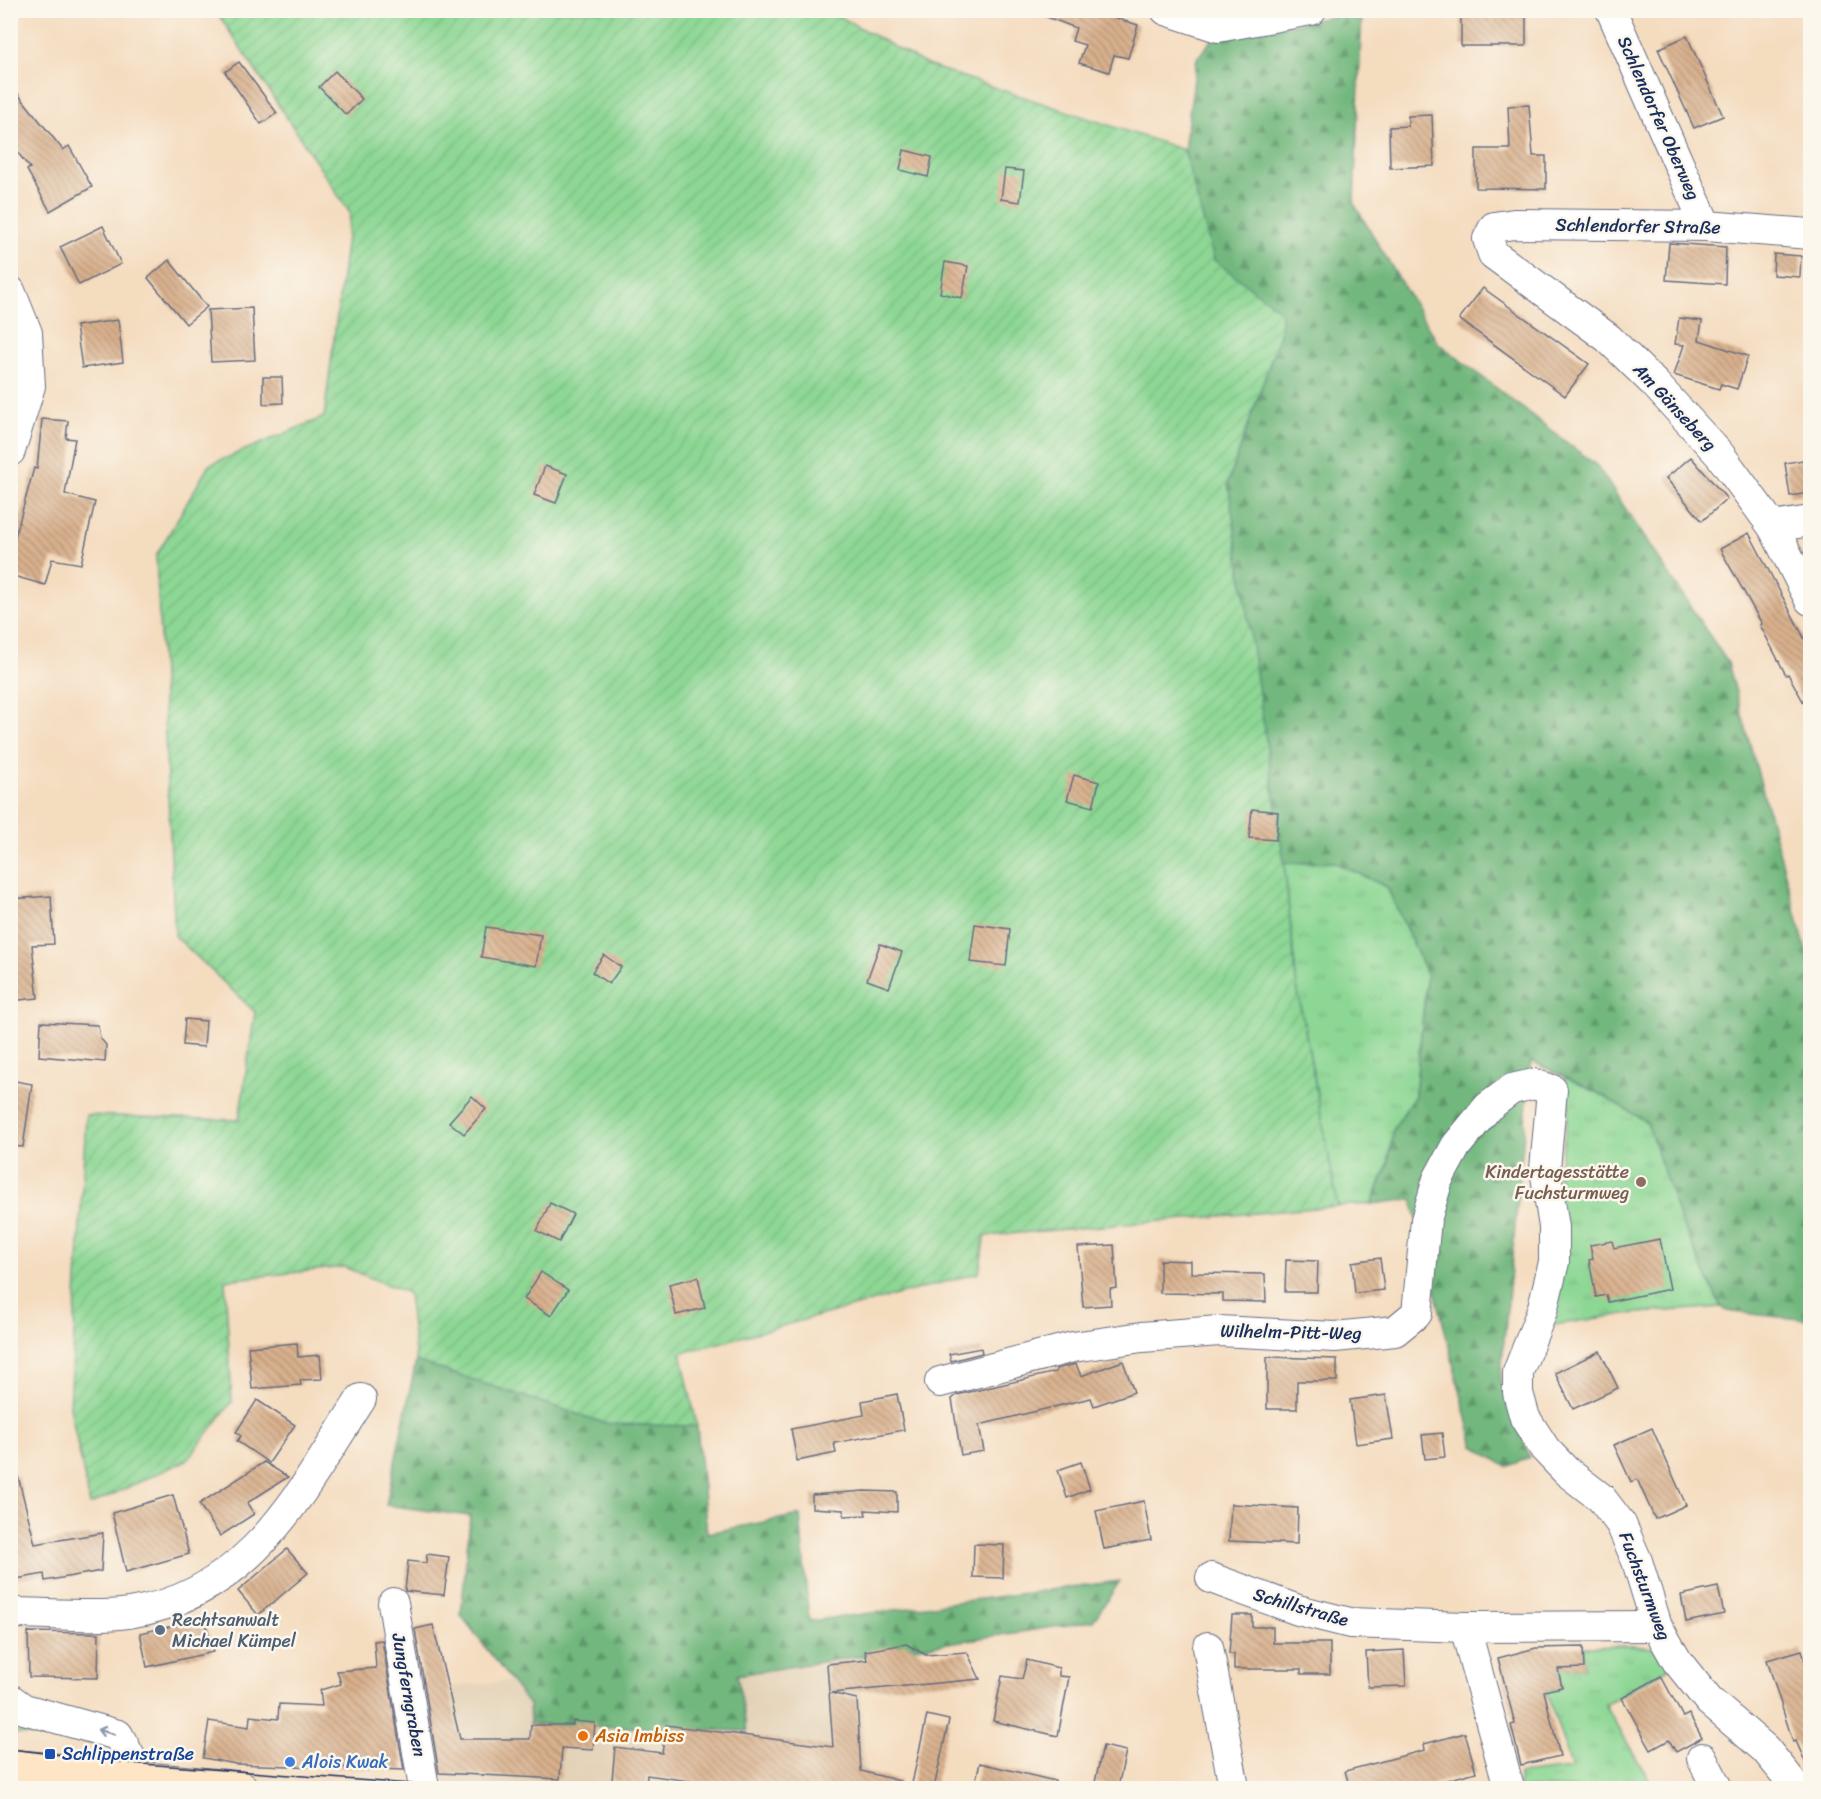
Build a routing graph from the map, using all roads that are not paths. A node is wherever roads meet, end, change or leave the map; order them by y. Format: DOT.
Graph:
graph roads {
  1 [pos="1166,10"];
  2 [pos="1311,10"];
  3 [pos="1611,10"];
  4 [pos="1706,226"];
  5 [pos="1810,234"];
  6 [pos="1493,254"];
  7 [pos="10,291"];
  8 [pos="10,451"];
  9 [pos="1810,521"];
  10 [pos="1773,527"];
  11 [pos="1810,600"];
  12 [pos="1552,1090"];
  13 [pos="940,1382"];
  14 [pos="361,1399"];
  15 [pos="1211,1578"];
  16 [pos="393,1603"];
  17 [pos="10,1613"];
  18 [pos="1657,1626"];
  19 [pos="1465,1627"];
  20 [pos="1208,1647"];
  21 [pos="10,1699"];
  22 [pos="1702,1758"];
  23 [pos="10,1766"];
  24 [pos="129,1783"];
  25 [pos="241,1788"];
  26 [pos="424,1788"];
  27 [pos="1234,1788"];
  28 [pos="1509,1788"];
  29 [pos="1717,1788"];
  30 [pos="1797,1788"];
  1 -- 2 [label="street"];
  3 -- 4 [label="street, Schlendorfer Oberweg"];
  4 -- 5 [label="street, Schlendorfer Straße"];
  4 -- 6 [label="street, Schlendorfer Straße"];
  6 -- 10 [label="street, Am Gänseberg"];
  7 -- 8 [label="street"];
  9 -- 10 [label="street"];
  10 -- 11 [label="street, Am Gänseberg"];
  12 -- 13 [label="street, Wilhelm-Pitt-Weg"];
  12 -- 18 [label="street, Fuchsturmweg"];
  14 -- 17 [label="street"];
  15 -- 19 [label="street, Schillstraße"];
  16 -- 26 [label="street, Jungferngraben"];
  18 -- 19 [label="street, Schillstraße"];
  18 -- 30 [label="street, Fuchsturmweg"];
  19 -- 28 [label="street"];
  20 -- 27 [label="street"];
  24 -- 21 [label="street, one-way"];
  22 -- 29 [label="street"];
  23 -- 24 [label="street"];
  24 -- 25 [label="street"];
}
